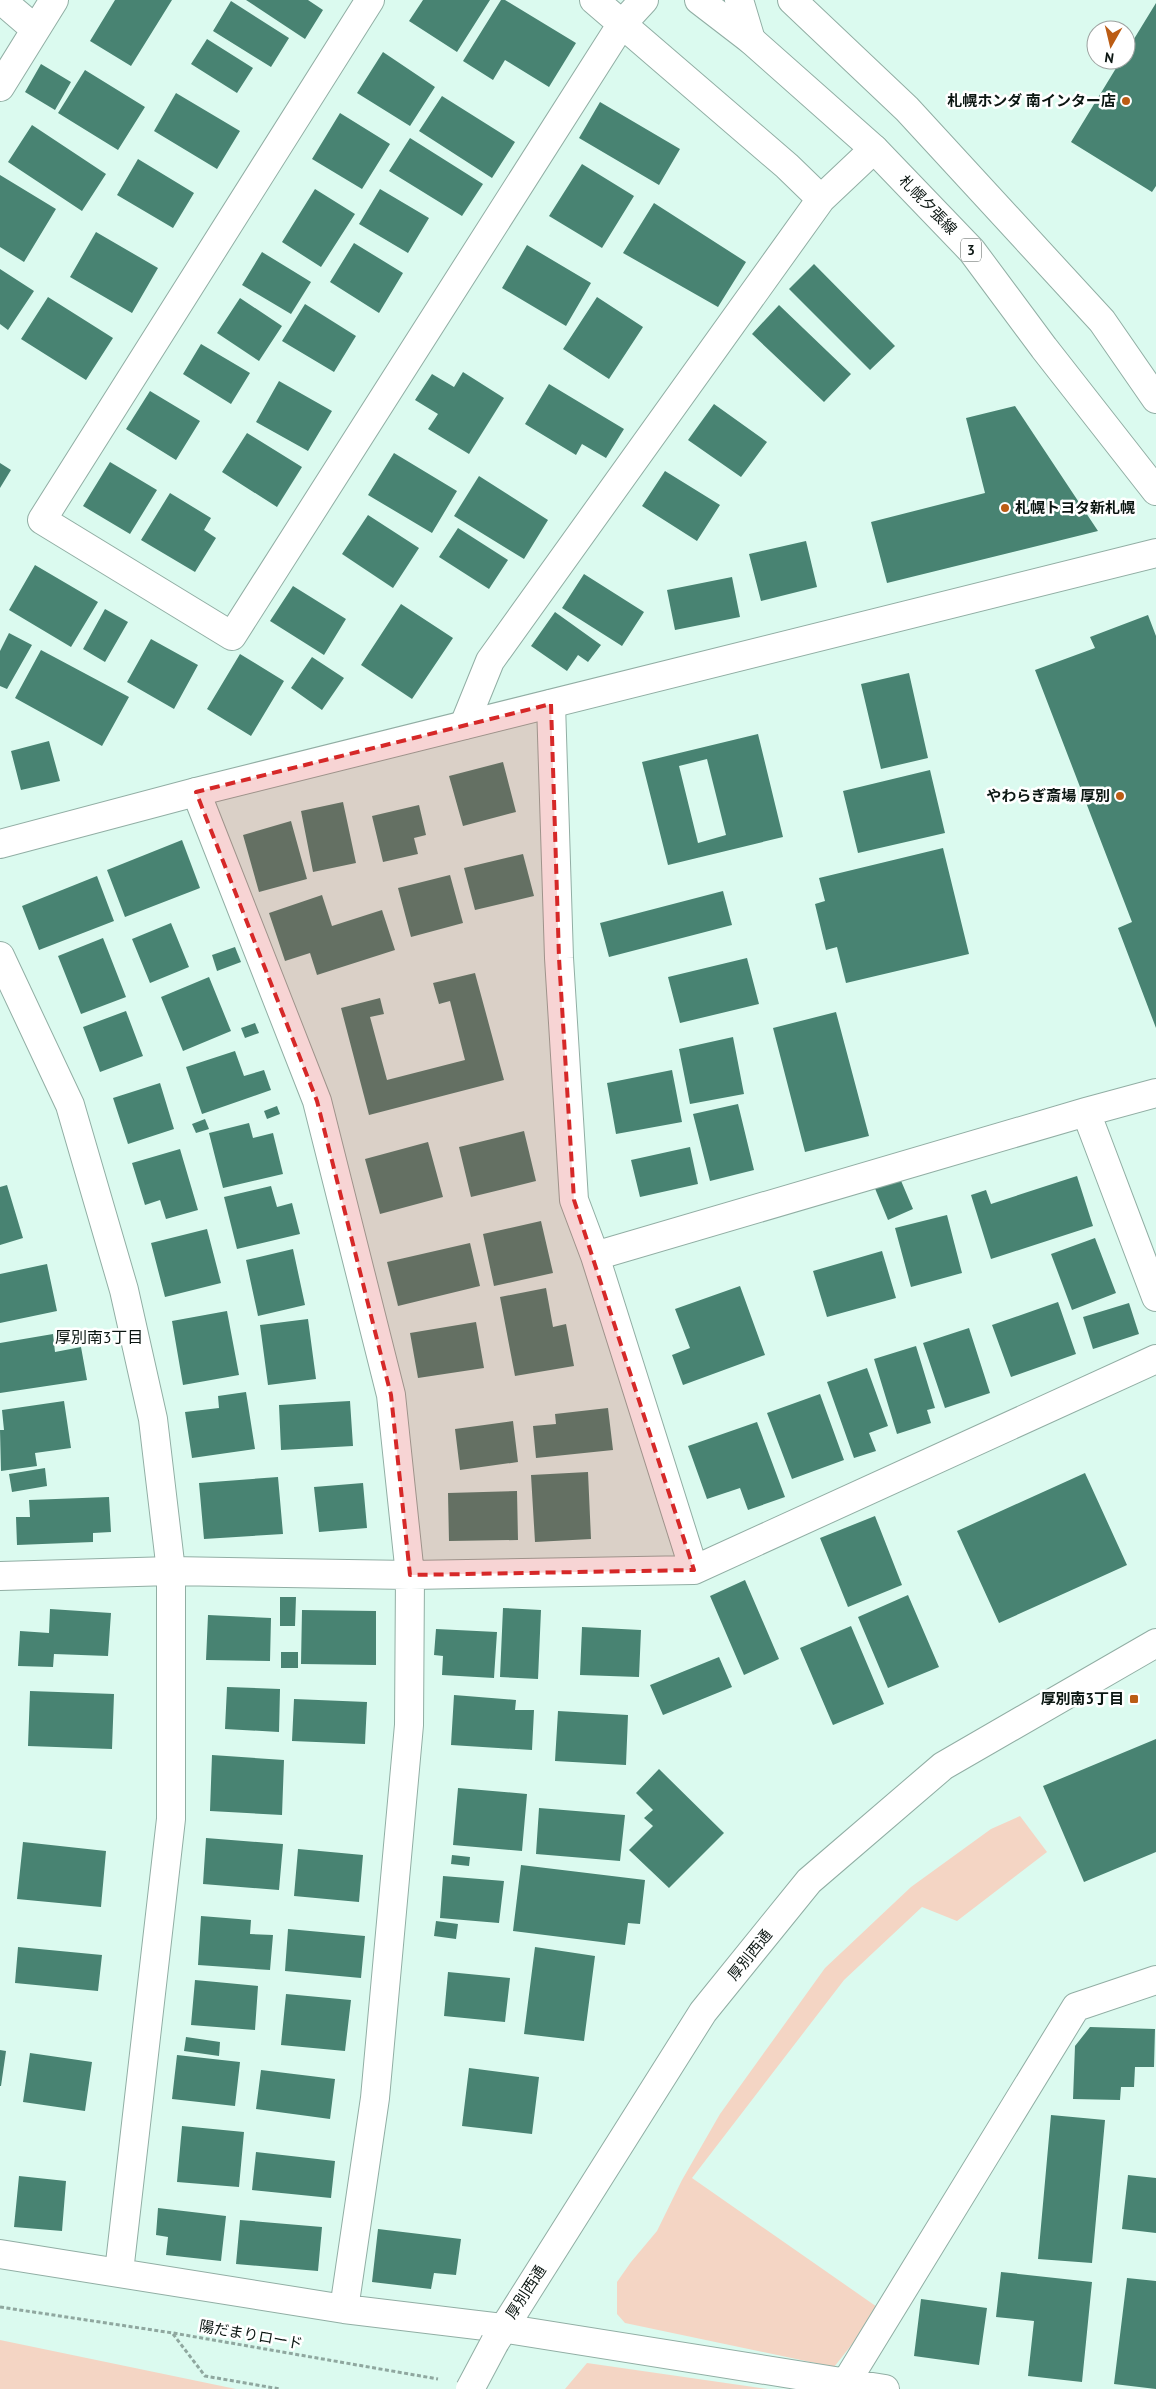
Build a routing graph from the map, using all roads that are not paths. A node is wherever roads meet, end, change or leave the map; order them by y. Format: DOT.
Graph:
graph roads {
  1 [pos="1,0"];
  2 [pos="54,0"];
  3 [pos="370,0"];
  4 [pos="594,0"];
  5 [pos="644,0"];
  6 [pos="699,0"];
  7 [pos="739,0"];
  8 [pos="792,0"];
  9 [pos="621,25"];
  10 [pos="35,29"];
  11 [pos="751,40"];
  12 [pos="0,87"];
  13 [pos="874,150"];
  14 [pos="821,199"];
  15 [pos="1156,399"];
  16 [pos="1156,491"];
  17 [pos="1156,553"];
  18 [pos="551,704"];
  19 [pos="464,725"];
  20 [pos="196,792"];
  21 [pos="0,844"];
  22 [pos="0,956"];
  23 [pos="1156,1093"];
  24 [pos="1086,1112"];
  25 [pos="595,1256"];
  26 [pos="1156,1297"];
  27 [pos="1156,1359"];
  28 [pos="694,1570"];
  29 [pos="171,1571"];
  30 [pos="410,1575"];
  31 [pos="0,1576"];
  32 [pos="1156,1643"];
  33 [pos="1156,1980"];
  34 [pos="0,2254"];
  35 [pos="118,2272"];
  36 [pos="344,2309"];
  37 [pos="499,2335"];
  38 [pos="845,2384"];
  39 [pos="470,2389"];
  40 [pos="886,2389"];
  1 -- 10 [label="main road"];
  2 -- 10 [label="main road"];
  3 -- 9 [label="main road"];
  4 -- 9 [label="main road"];
  5 -- 9 [label="main road"];
  6 -- 11 [label="main road, 札幌夕張線 / 3"];
  7 -- 11 [label="main road"];
  8 -- 15 [label="main road"];
  9 -- 14 [label="main road"];
  10 -- 12 [label="main road"];
  11 -- 13 [label="main road, 札幌夕張線 / 3"];
  13 -- 14 [label="main road"];
  13 -- 16 [label="main road, 札幌夕張線 / 3"];
  14 -- 19 [label="main road"];
  17 -- 18 [label="main road"];
  18 -- 19 [label="main road"];
  18 -- 25 [label="main road"];
  19 -- 20 [label="main road"];
  20 -- 21 [label="main road"];
  20 -- 30 [label="main road"];
  22 -- 29 [label="main road"];
  23 -- 24 [label="main road"];
  24 -- 25 [label="main road"];
  24 -- 26 [label="main road"];
  25 -- 28 [label="main road"];
  27 -- 28 [label="main road"];
  28 -- 30 [label="main road"];
  29 -- 30 [label="main road"];
  29 -- 31 [label="main road"];
  29 -- 35 [label="main road"];
  30 -- 36 [label="main road"];
  32 -- 37 [label="main road, 厚別西通"];
  33 -- 38 [label="main road"];
  34 -- 35 [label="main road"];
  35 -- 36 [label="main road"];
  36 -- 37 [label="main road"];
  37 -- 38 [label="main road"];
  37 -- 39 [label="main road, 厚別西通, bridge"];
  38 -- 40 [label="main road"];
}
